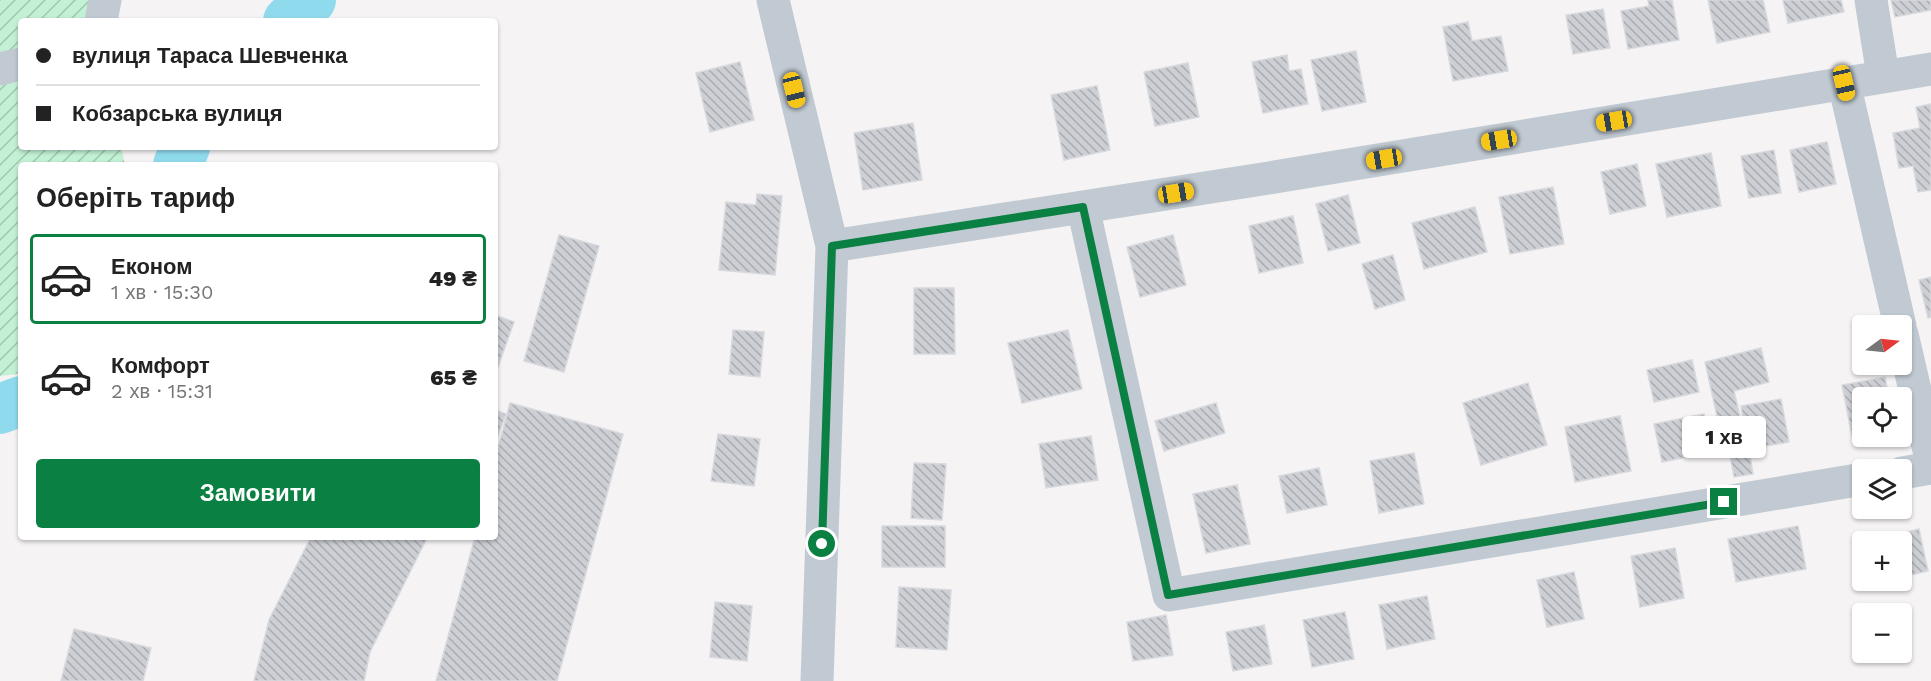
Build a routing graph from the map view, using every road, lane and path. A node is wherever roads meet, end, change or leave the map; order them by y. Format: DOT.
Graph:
graph roads {
  1 [pos="105,0"];
  2 [pos="772,0"];
  3 [pos="1871,0"];
  4 [pos="102,18"];
  5 [pos="18,65"];
  6 [pos="0,69"];
  7 [pos="1931,69"];
  8 [pos="1883,76"];
  9 [pos="1844,83"];
  10 [pos="1083,207"];
  11 [pos="832,246"];
  12 [pos="1897,315"];
  13 [pos="1912,375"];
  14 [pos="1931,459"];
  15 [pos="1931,468"];
  16 [pos="1912,471"];
  17 [pos="1852,481"];
  18 [pos="817,681"];
  1 -- 4 [label="street"];
  2 -- 11 [label="street"];
  3 -- 8 [label="street"];
  5 -- 6 [label="street"];
  7 -- 8 [label="street"];
  8 -- 9 [label="street"];
  9 -- 10 [label="street"];
  9 -- 12 [label="street"];
  10 -- 11 [label="street"];
  10 -- 17 [label="street"];
  11 -- 18 [label="street"];
  13 -- 14 [label="street"];
  15 -- 16 [label="street"];
}
